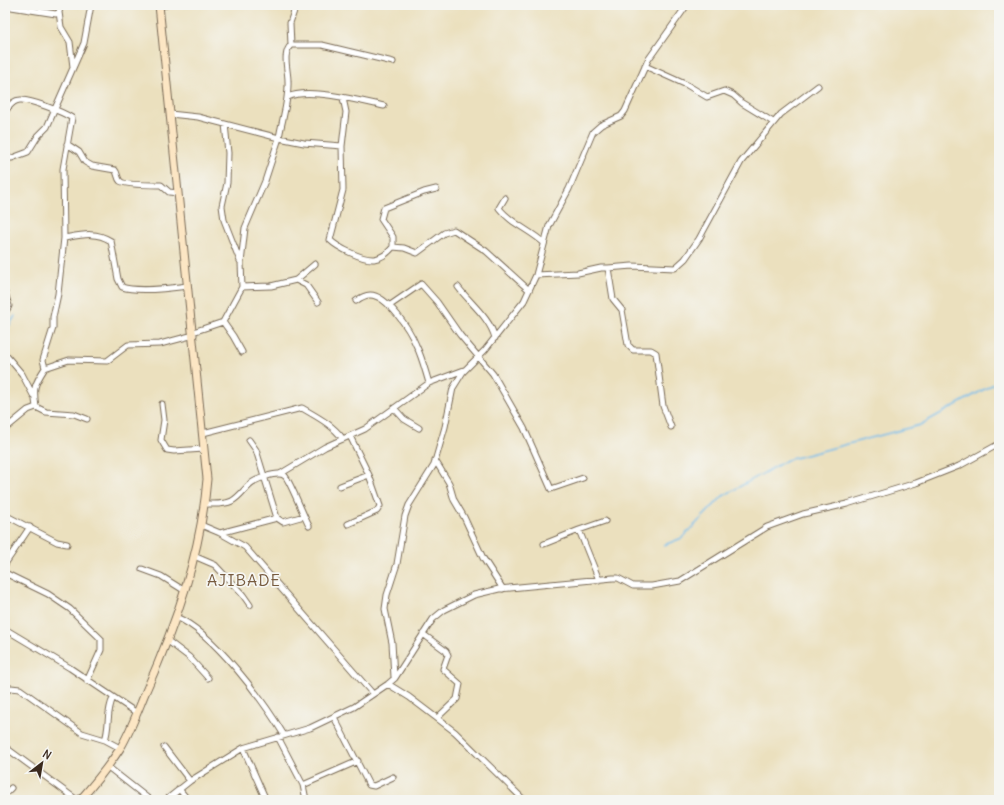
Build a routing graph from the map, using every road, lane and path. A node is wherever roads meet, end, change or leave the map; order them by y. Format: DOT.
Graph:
graph roads {
  1 [pos="61,5"];
  2 [pos="90,5"];
  3 [pos="161,5"];
  4 [pos="296,5"];
  5 [pos="687,5"];
  6 [pos="5,6"];
  7 [pos="59,12"];
  8 [pos="291,45"];
  9 [pos="394,62"];
  10 [pos="645,66"];
  11 [pos="73,67"];
  12 [pos="818,86"];
  13 [pos="288,97"];
  14 [pos="344,98"];
  15 [pos="384,106"];
  16 [pos="54,110"];
  17 [pos="5,111"];
  18 [pos="170,114"];
  19 [pos="773,122"];
  20 [pos="225,124"];
  21 [pos="279,138"];
  22 [pos="67,144"];
  23 [pos="342,146"];
  24 [pos="5,158"];
  25 [pos="436,189"];
  26 [pos="178,193"];
  27 [pos="505,198"];
  28 [pos="64,238"];
  29 [pos="544,243"];
  30 [pos="393,247"];
  31 [pos="241,263"];
  32 [pos="315,264"];
  33 [pos="608,268"];
  34 [pos="536,275"];
  35 [pos="296,280"];
  36 [pos="188,286"];
  37 [pos="242,287"];
  38 [pos="458,287"];
  39 [pos="529,290"];
  40 [pos="5,293"];
  41 [pos="356,301"];
  42 [pos="318,302"];
  43 [pos="389,306"];
  44 [pos="5,313"];
  45 [pos="223,322"];
  46 [pos="193,334"];
  47 [pos="495,338"];
  48 [pos="242,352"];
  49 [pos="5,354"];
  50 [pos="479,355"];
  51 [pos="45,368"];
  52 [pos="466,369"];
  53 [pos="429,383"];
  54 [pos="33,395"];
  55 [pos="162,404"];
  56 [pos="36,407"];
  57 [pos="394,408"];
  58 [pos="87,419"];
  59 [pos="671,427"];
  60 [pos="419,428"];
  61 [pos="5,429"];
  62 [pos="203,433"];
  63 [pos="350,436"];
  64 [pos="342,439"];
  65 [pos="249,440"];
  66 [pos="999,444"];
  67 [pos="204,449"];
  68 [pos="435,460"];
  69 [pos="280,474"];
  70 [pos="369,475"];
  71 [pos="264,477"];
  72 [pos="583,478"];
  73 [pos="340,486"];
  74 [pos="205,504"];
  75 [pos="5,515"];
  76 [pos="304,516"];
  77 [pos="277,518"];
  78 [pos="605,521"];
  79 [pos="348,524"];
  80 [pos="201,525"];
  81 [pos="309,526"];
  82 [pos="30,527"];
  83 [pos="579,530"];
  84 [pos="220,533"];
  85 [pos="66,544"];
  86 [pos="544,544"];
  87 [pos="194,556"];
  88 [pos="5,564"];
  89 [pos="142,569"];
  90 [pos="5,573"];
  91 [pos="599,580"];
  92 [pos="503,588"];
  93 [pos="185,591"];
  94 [pos="250,605"];
  95 [pos="176,617"];
  96 [pos="5,629"];
  97 [pos="423,634"];
  98 [pos="168,641"];
  99 [pos="208,678"];
  100 [pos="395,678"];
  101 [pos="87,681"];
  102 [pos="388,684"];
  103 [pos="5,692"];
  104 [pos="373,694"];
  105 [pos="112,698"];
  106 [pos="136,713"];
  107 [pos="334,717"];
  108 [pos="437,718"];
  109 [pos="284,735"];
  110 [pos="278,737"];
  111 [pos="105,740"];
  112 [pos="5,747"];
  113 [pos="164,747"];
  114 [pos="120,748"];
  115 [pos="243,748"];
  116 [pos="358,761"];
  117 [pos="108,766"];
  118 [pos="393,777"];
  119 [pos="190,781"];
  120 [pos="303,786"];
  121 [pos="11,788"];
  122 [pos="180,789"];
  123 [pos="5,794"];
  124 [pos="79,800"];
  125 [pos="150,800"];
  126 [pos="166,800"];
  127 [pos="188,800"];
  128 [pos="266,800"];
  129 [pos="306,800"];
  130 [pos="524,800"];
  1 -- 7 [label="street"];
  2 -- 11 [label="street"];
  3 -- 18 [label="main road"];
  4 -- 8 [label="street"];
  5 -- 10 [label="street"];
  6 -- 7 [label="street"];
  7 -- 11 [label="street"];
  8 -- 9 [label="street"];
  8 -- 13 [label="street"];
  10 -- 19 [label="street"];
  10 -- 29 [label="street"];
  11 -- 16 [label="street"];
  12 -- 19 [label="street"];
  13 -- 14 [label="street"];
  13 -- 21 [label="street"];
  14 -- 15 [label="street"];
  14 -- 23 [label="street"];
  16 -- 17 [label="street"];
  16 -- 22 [label="street"];
  16 -- 24 [label="street"];
  18 -- 20 [label="street"];
  18 -- 26 [label="main road"];
  19 -- 33 [label="street"];
  20 -- 21 [label="street"];
  20 -- 31 [label="street"];
  21 -- 23 [label="street"];
  21 -- 31 [label="street"];
  22 -- 26 [label="street"];
  22 -- 28 [label="street"];
  23 -- 30 [label="street"];
  25 -- 30 [label="street"];
  26 -- 36 [label="main road"];
  27 -- 29 [label="street"];
  28 -- 36 [label="street"];
  28 -- 51 [label="street"];
  29 -- 34 [label="street"];
  30 -- 39 [label="street"];
  31 -- 37 [label="street"];
  32 -- 35 [label="street"];
  33 -- 34 [label="street"];
  33 -- 59 [label="street"];
  34 -- 39 [label="street"];
  35 -- 37 [label="street"];
  35 -- 42 [label="street"];
  36 -- 46 [label="main road"];
  37 -- 45 [label="street"];
  38 -- 47 [label="street"];
  39 -- 47 [label="street"];
  40 -- 44 [label="street"];
  41 -- 43 [label="street"];
  43 -- 50 [label="street"];
  43 -- 53 [label="street"];
  45 -- 46 [label="street"];
  45 -- 48 [label="street"];
  46 -- 51 [label="street"];
  46 -- 62 [label="main road"];
  47 -- 50 [label="street"];
  49 -- 54 [label="street"];
  50 -- 52 [label="street"];
  50 -- 72 [label="street"];
  51 -- 54 [label="street"];
  52 -- 53 [label="street"];
  52 -- 68 [label="street"];
  53 -- 57 [label="street"];
  54 -- 56 [label="street"];
  55 -- 67 [label="street"];
  56 -- 58 [label="street"];
  56 -- 61 [label="street"];
  57 -- 60 [label="street"];
  57 -- 63 [label="street"];
  62 -- 64 [label="street"];
  62 -- 67 [label="main road"];
  63 -- 64 [label="street"];
  63 -- 70 [label="street"];
  64 -- 69 [label="street"];
  65 -- 71 [label="street"];
  66 -- 91 [label="street"];
  67 -- 74 [label="main road"];
  68 -- 92 [label="street"];
  68 -- 100 [label="street"];
  69 -- 71 [label="street"];
  69 -- 76 [label="street"];
  70 -- 73 [label="street"];
  70 -- 79 [label="street"];
  71 -- 74 [label="street"];
  71 -- 77 [label="street"];
  74 -- 80 [label="main road"];
  75 -- 82 [label="street"];
  76 -- 77 [label="street"];
  76 -- 81 [label="street"];
  77 -- 84 [label="street"];
  78 -- 83 [label="street"];
  80 -- 84 [label="street"];
  80 -- 87 [label="main road"];
  82 -- 85 [label="street"];
  82 -- 88 [label="street"];
  83 -- 86 [label="street"];
  83 -- 91 [label="street"];
  84 -- 104 [label="street"];
  87 -- 93 [label="main road"];
  87 -- 94 [label="street"];
  89 -- 93 [label="street"];
  90 -- 101 [label="street"];
  91 -- 92 [label="street"];
  92 -- 97 [label="street"];
  93 -- 95 [label="main road"];
  95 -- 98 [label="main road"];
  95 -- 109 [label="street"];
  96 -- 101 [label="street"];
  97 -- 100 [label="street"];
  97 -- 108 [label="street"];
  98 -- 99 [label="street"];
  98 -- 106 [label="main road"];
  100 -- 102 [label="street"];
  101 -- 105 [label="street"];
  102 -- 104 [label="street"];
  102 -- 108 [label="street"];
  103 -- 111 [label="street"];
  104 -- 107 [label="street"];
  105 -- 106 [label="street"];
  105 -- 111 [label="street"];
  106 -- 114 [label="main road"];
  107 -- 109 [label="street"];
  107 -- 116 [label="street"];
  108 -- 130 [label="street"];
  109 -- 110 [label="street"];
  110 -- 115 [label="street"];
  110 -- 120 [label="street"];
  111 -- 114 [label="street"];
  112 -- 124 [label="street"];
  113 -- 119 [label="street"];
  114 -- 117 [label="main road"];
  115 -- 119 [label="street"];
  115 -- 128 [label="street"];
  116 -- 118 [label="street"];
  116 -- 120 [label="street"];
  117 -- 124 [label="main road"];
  117 -- 125 [label="street"];
  119 -- 122 [label="street"];
  120 -- 129 [label="street"];
  121 -- 123 [label="street"];
  122 -- 126 [label="street"];
  122 -- 127 [label="street"];
}
